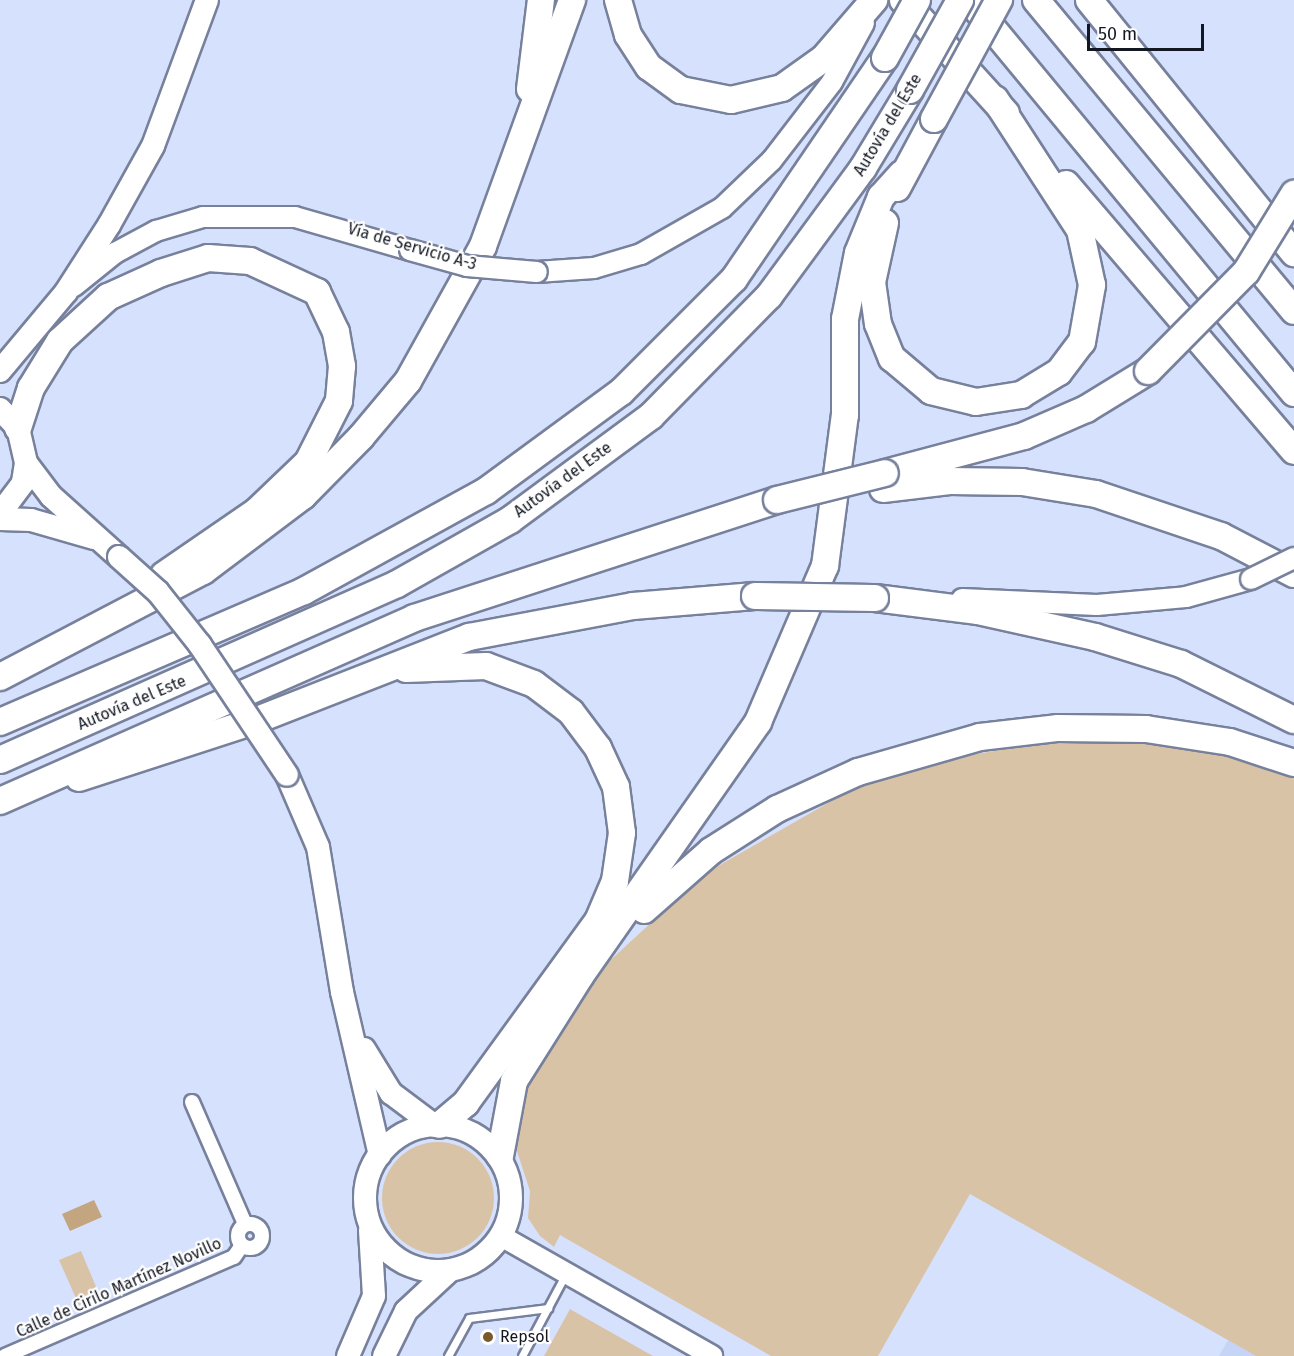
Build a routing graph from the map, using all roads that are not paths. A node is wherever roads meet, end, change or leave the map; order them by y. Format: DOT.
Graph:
graph roads {
  1 [pos="207,0"];
  2 [pos="541,0"];
  3 [pos="572,0"];
  4 [pos="618,0"];
  5 [pos="875,0"];
  6 [pos="903,0"];
  7 [pos="917,0"];
  8 [pos="960,0"];
  9 [pos="969,0"];
  10 [pos="999,0"];
  11 [pos="1036,0"];
  12 [pos="1089,0"];
  13 [pos="994,99"];
  14 [pos="519,154"];
  15 [pos="902,174"];
  16 [pos="1294,194"];
  17 [pos="1294,253"];
  18 [pos="66,292"];
  19 [pos="1294,311"];
  20 [pos="0,371"];
  21 [pos="1294,393"];
  22 [pos="0,409"];
  23 [pos="18,428"];
  24 [pos="1294,451"];
  25 [pos="26,463"];
  26 [pos="884,481"];
  27 [pos="0,517"];
  28 [pos="98,539"];
  29 [pos="1294,558"];
  30 [pos="1294,574"];
  31 [pos="875,598"];
  32 [pos="55,650"];
  33 [pos="367,675"];
  34 [pos="0,677"];
  35 [pos="1294,720"];
  36 [pos="0,722"];
  37 [pos="0,760"];
  38 [pos="1294,763"];
  39 [pos="0,802"];
  40 [pos="581,975"];
  41 [pos="353,1029"];
  42 [pos="192,1102"];
  43 [pos="437,1126"];
  44 [pos="380,1155"];
  45 [pos="500,1156"];
  46 [pos="245,1224"];
  47 [pos="370,1226"];
  48 [pos="501,1236"];
  49 [pos="242,1245"];
  50 [pos="449,1272"];
  51 [pos="566,1273"];
  52 [pos="548,1308"];
  53 [pos="5,1356"];
  54 [pos="348,1356"];
  55 [pos="384,1356"];
  56 [pos="448,1356"];
  57 [pos="522,1356"];
  58 [pos="712,1356"];
  1 -- 18 [label="main road"];
  2 -- 14 [label="highway"];
  3 -- 14 [label="highway"];
  4 -- 5 [label="highway"];
  5 -- 18 [label="main road, Vía de Servicio A-3, bridge"];
  6 -- 13 [label="highway"];
  7 -- 36 [label="highway, bridge"];
  8 -- 37 [label="highway, Autovía del Este, bridge"];
  9 -- 21 [label="highway"];
  10 -- 15 [label="highway, bridge"];
  11 -- 19 [label="highway"];
  12 -- 17 [label="highway"];
  13 -- 15 [label="highway"];
  13 -- 24 [label="highway"];
  14 -- 32 [label="highway"];
  15 -- 40 [label="highway"];
  16 -- 26 [label="highway, bridge"];
  18 -- 20 [label="main road"];
  22 -- 23 [label="main road"];
  23 -- 25 [label="main road"];
  23 -- 32 [label="highway"];
  25 -- 27 [label="main road"];
  25 -- 28 [label="main road"];
  26 -- 30 [label="highway"];
  26 -- 39 [label="highway"];
  27 -- 28 [label="main road"];
  28 -- 41 [label="main road, bridge"];
  29 -- 31 [label="main road, bridge"];
  31 -- 33 [label="highway, bridge"];
  31 -- 35 [label="highway"];
  32 -- 34 [label="highway"];
  33 -- 39 [label="highway"];
  33 -- 43 [label="highway"];
  38 -- 40 [label="highway"];
  40 -- 45 [label="highway"];
  41 -- 43 [label="main road"];
  41 -- 44 [label="main road"];
  42 -- 46 [label="street"];
  43 -- 44 [label="main road"];
  43 -- 45 [label="main road"];
  44 -- 47 [label="main road"];
  45 -- 48 [label="main road"];
  46 -- 49 [label="street"];
  46 -- 49 [label="street"];
  47 -- 50 [label="main road"];
  47 -- 54 [label="main road"];
  48 -- 50 [label="main road"];
  48 -- 51 [label="main road"];
  49 -- 53 [label="street, Calle de Cirilo Martínez Novillo"];
  50 -- 55 [label="main road"];
  51 -- 52 [label="lane"];
  51 -- 58 [label="main road"];
  52 -- 56 [label="lane"];
  52 -- 57 [label="lane"];
}
